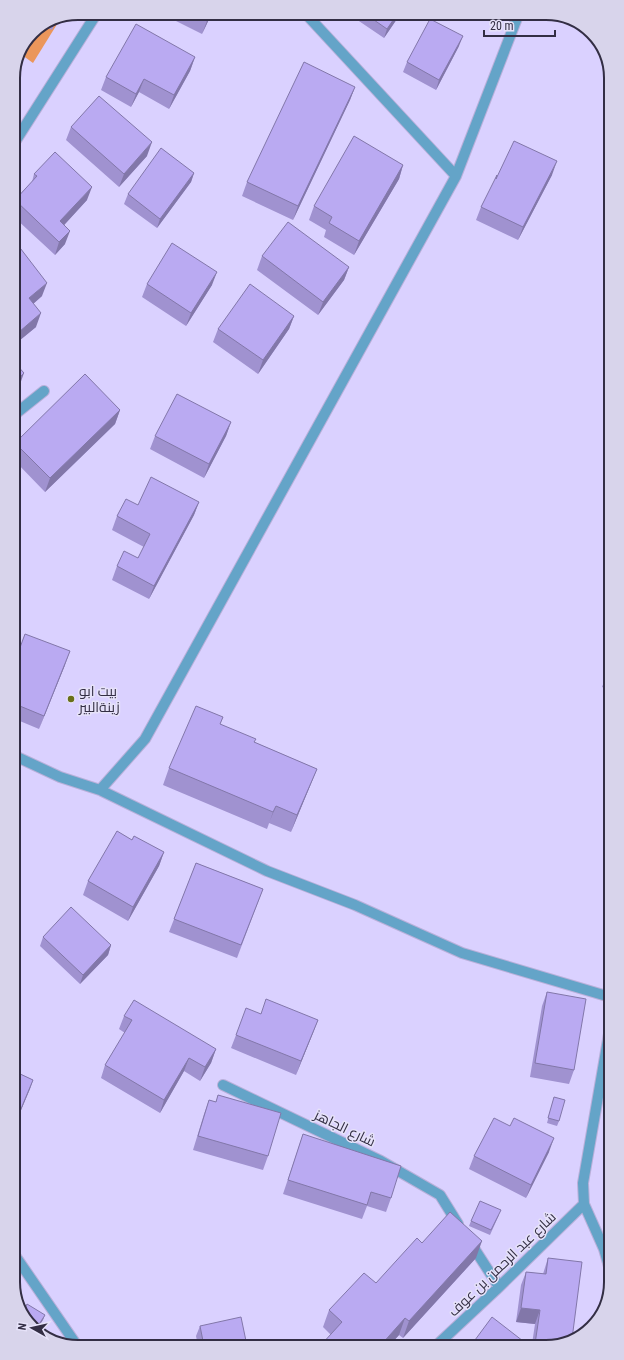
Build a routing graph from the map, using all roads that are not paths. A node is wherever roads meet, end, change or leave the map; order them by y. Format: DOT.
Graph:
graph roads {
  1 [pos="93,20"];
  2 [pos="311,20"];
  3 [pos="516,20"];
  4 [pos="20,134"];
  5 [pos="456,176"];
  6 [pos="44,391"];
  7 [pos="20,410"];
  8 [pos="20,758"];
  9 [pos="100,790"];
  10 [pos="604,995"];
  11 [pos="604,1062"];
  12 [pos="224,1085"];
  13 [pos="584,1204"];
  14 [pos="604,1241"];
  15 [pos="20,1263"];
  16 [pos="499,1287"];
  17 [pos="73,1340"];
  18 [pos="442,1340"];
  1 -- 4 [label="street"];
  2 -- 5 [label="street"];
  3 -- 5 [label="street"];
  5 -- 9 [label="street"];
  6 -- 7 [label="street"];
  8 -- 9 [label="street"];
  9 -- 10 [label="street"];
  11 -- 13 [label="street"];
  12 -- 16 [label="street, شارع الجاهز"];
  13 -- 14 [label="street"];
  13 -- 16 [label="street, شارع عبد الرحمن بن عوف"];
  15 -- 17 [label="street"];
  16 -- 18 [label="street, شارع عبد الرحمن بن عوف"];
}
